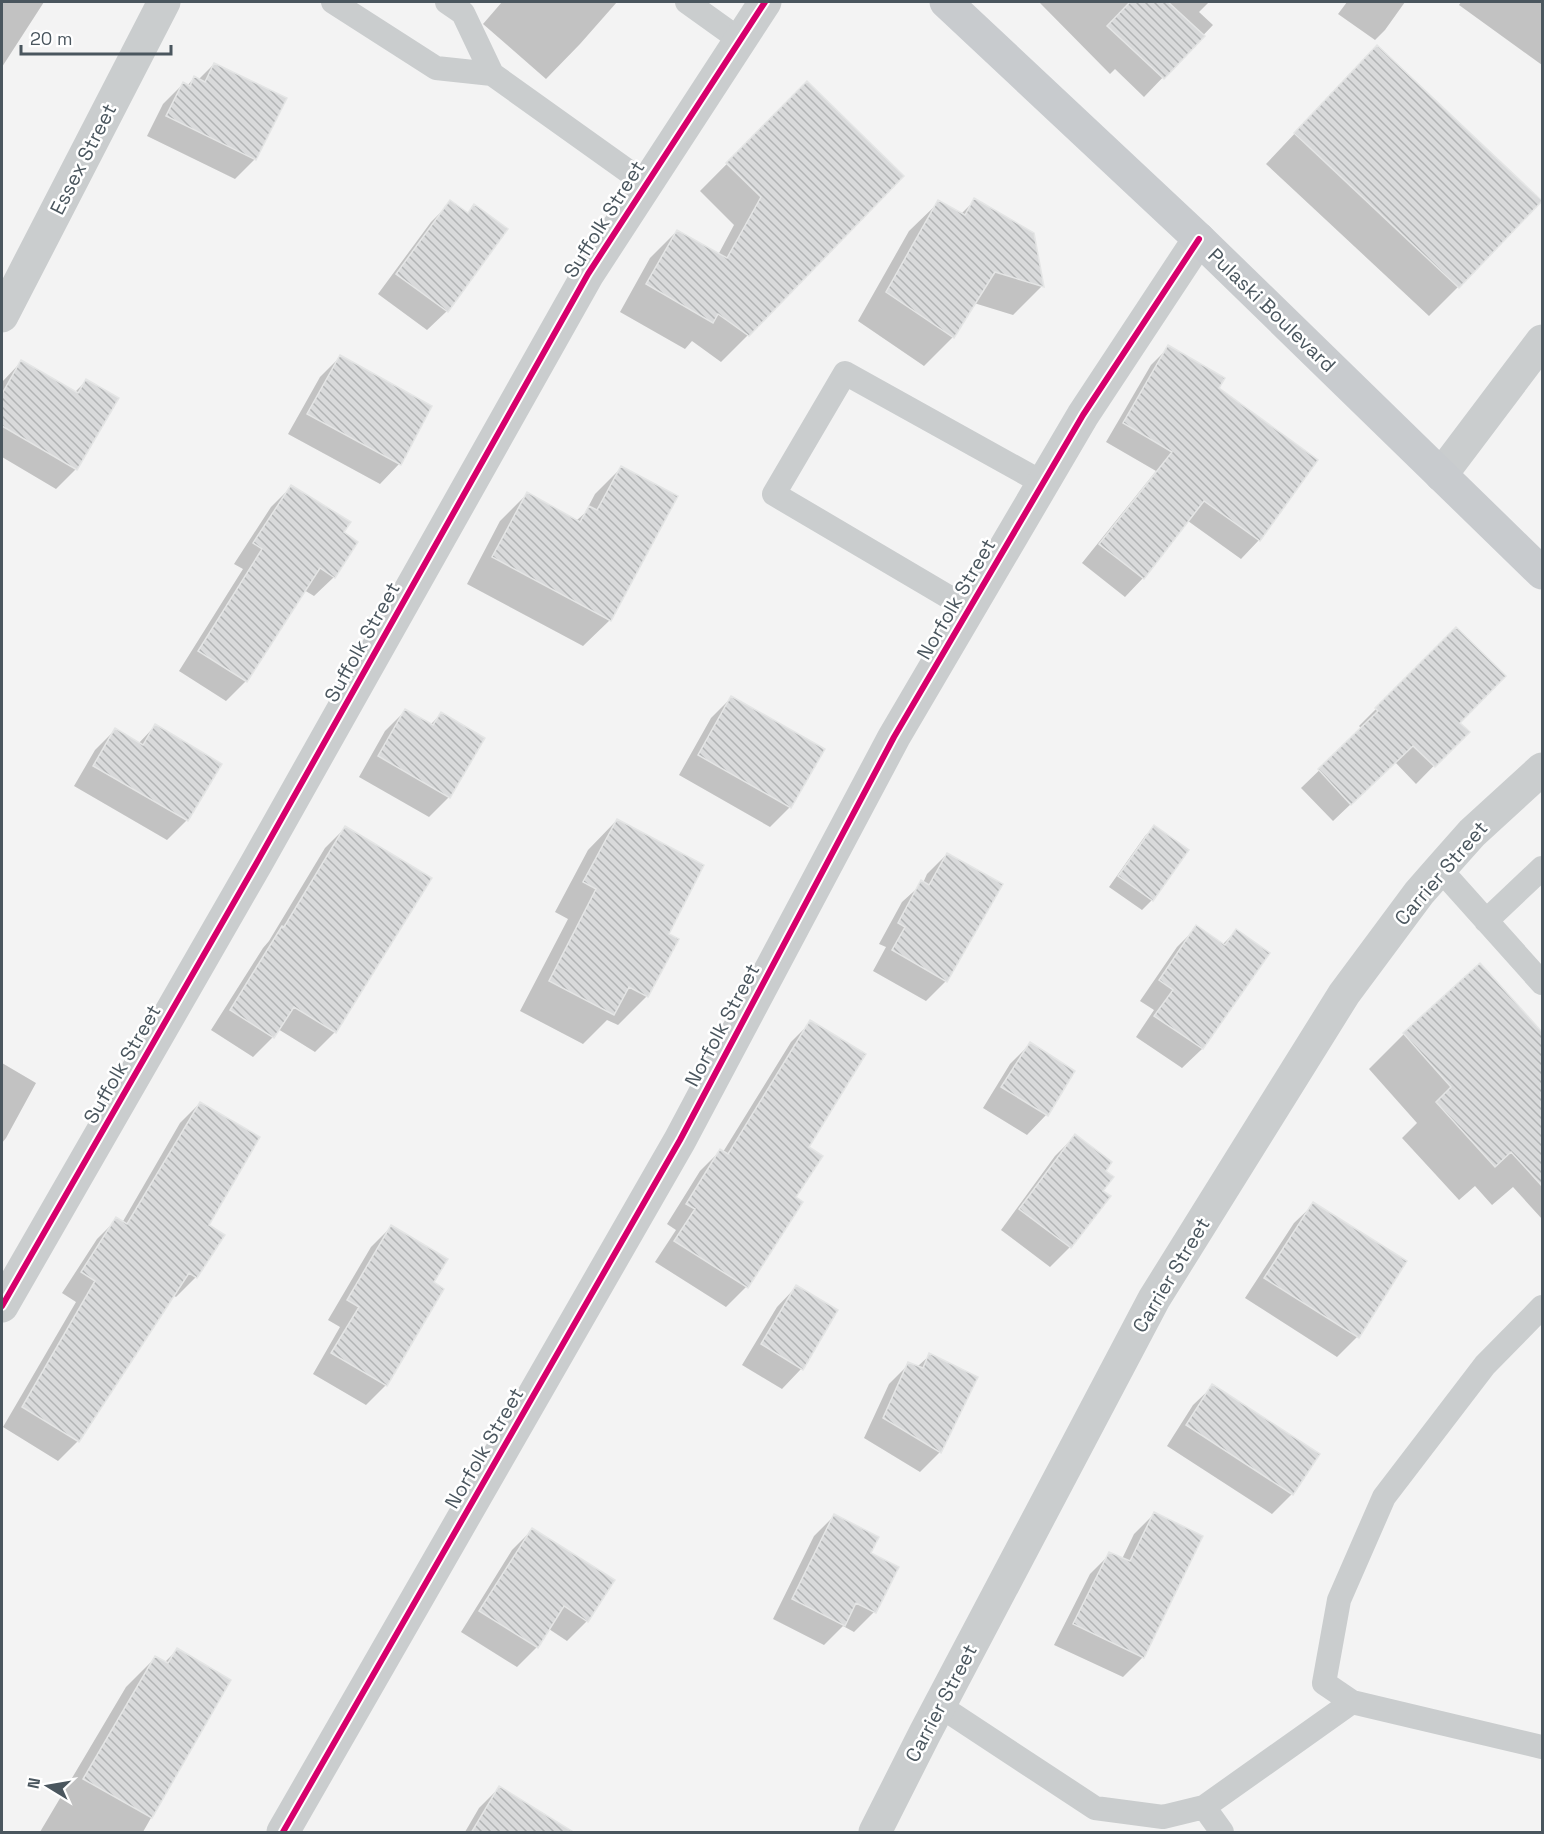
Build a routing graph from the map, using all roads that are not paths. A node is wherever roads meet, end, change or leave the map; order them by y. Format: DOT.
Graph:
graph roads {
  1 [pos="164,2"];
  2 [pos="333,2"];
  3 [pos="447,2"];
  4 [pos="687,2"];
  5 [pos="765,2"];
  6 [pos="946,2"];
  7 [pos="740,40"];
  8 [pos="492,74"];
  9 [pos="646,184"];
  10 [pos="1199,239"];
  11 [pos="2,316"];
  12 [pos="1542,341"];
  13 [pos="1441,475"];
  14 [pos="1043,483"];
  15 [pos="1542,573"];
  16 [pos="969,609"];
  17 [pos="1542,769"];
  18 [pos="1542,868"];
  19 [pos="1440,869"];
  20 [pos="1486,921"];
  21 [pos="1542,983"];
  22 [pos="2,1306"];
  23 [pos="1542,1306"];
  24 [pos="1352,1702"];
  25 [pos="940,1706"];
  26 [pos="1542,1747"];
  27 [pos="1204,1807"];
  28 [pos="283,1833"];
  29 [pos="875,1833"];
  30 [pos="1222,1833"];
  1 -- 11 [label="street, Essex Street"];
  2 -- 8 [label="lane"];
  3 -- 8 [label="lane"];
  4 -- 7 [label="lane"];
  5 -- 7 [label="street, Suffolk Street"];
  6 -- 10 [label="main road, Pulaski Boulevard"];
  7 -- 9 [label="street, Suffolk Street"];
  8 -- 9 [label="lane"];
  9 -- 22 [label="street, Suffolk Street"];
  10 -- 13 [label="main road, Pulaski Boulevard"];
  10 -- 14 [label="street, Norfolk Street"];
  12 -- 13 [label="street"];
  13 -- 15 [label="main road, Pulaski Boulevard"];
  14 -- 16 [label="street, Norfolk Street"];
  14 -- 16 [label="lane"];
  16 -- 28 [label="street, Norfolk Street"];
  17 -- 19 [label="street, Carrier Street"];
  18 -- 20 [label="lane"];
  19 -- 20 [label="lane"];
  19 -- 25 [label="street, Carrier Street"];
  20 -- 21 [label="lane"];
  23 -- 24 [label="lane"];
  24 -- 26 [label="lane"];
  24 -- 27 [label="lane"];
  25 -- 27 [label="lane"];
  25 -- 29 [label="street, Carrier Street"];
  27 -- 30 [label="lane"];
}
